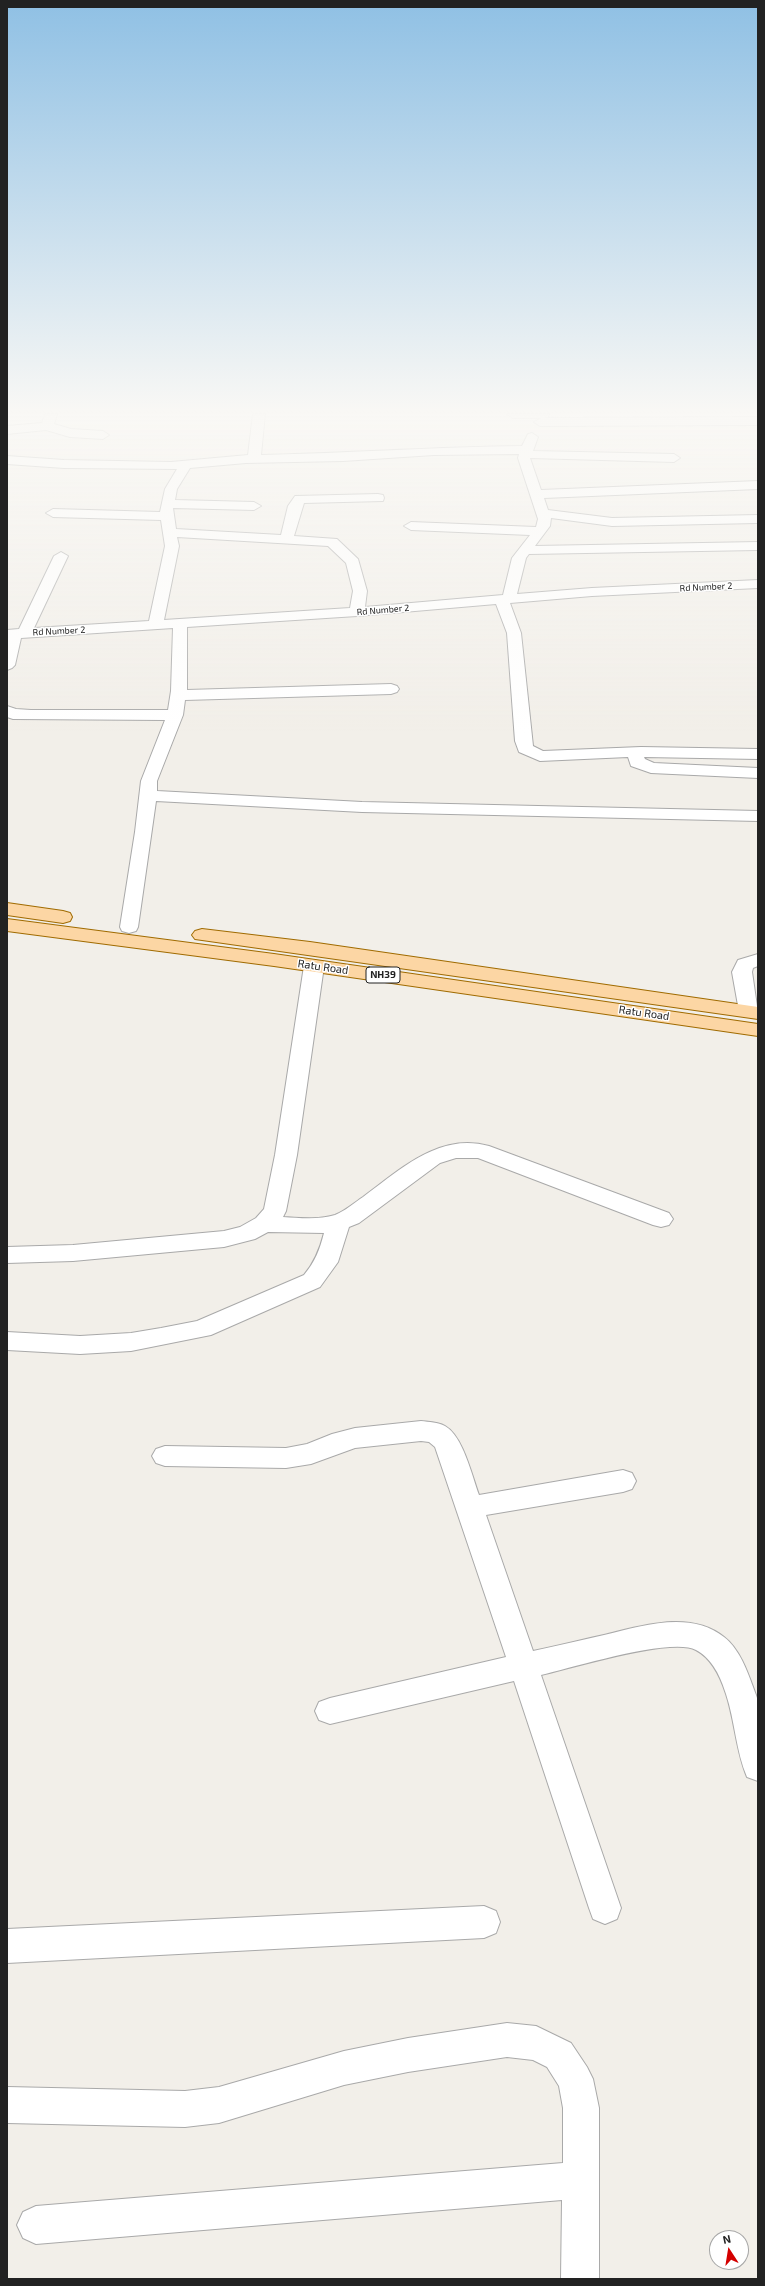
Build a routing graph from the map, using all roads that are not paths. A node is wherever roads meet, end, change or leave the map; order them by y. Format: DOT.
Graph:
graph roads {
  1 [pos="168,521"];
  2 [pos="292,521"];
  3 [pos="544,521"];
  4 [pos="601,521"];
  5 [pos="676,521"];
  6 [pos="411,526"];
  7 [pos="540,531"];
  8 [pos="170,534"];
  9 [pos="288,539"];
  10 [pos="758,546"];
  11 [pos="525,550"];
  12 [pos="61,556"];
  13 [pos="758,584"];
  14 [pos="506,600"];
  15 [pos="357,612"];
  16 [pos="180,624"];
  17 [pos="155,626"];
  18 [pos="15,634"];
  19 [pos="7,665"];
  20 [pos="391,689"];
  21 [pos="178,695"];
  22 [pos="7,710"];
  23 [pos="175,715"];
  24 [pos="757,752"];
  25 [pos="634,753"];
  26 [pos="758,773"];
  27 [pos="149,796"];
  28 [pos="758,816"];
  29 [pos="7,909"];
  30 [pos="7,925"];
  31 [pos="129,926"];
  32 [pos="758,960"];
  33 [pos="314,966"];
  34 [pos="753,1012"];
  35 [pos="758,1030"];
  36 [pos="661,1219"];
  37 [pos="338,1223"];
  38 [pos="264,1224"];
  39 [pos="7,1254"];
  40 [pos="7,1341"];
  41 [pos="165,1456"];
  42 [pos="623,1482"];
  43 [pos="470,1507"];
  44 [pos="524,1666"];
  45 [pos="330,1711"];
  46 [pos="758,1767"];
  47 [pos="605,1908"];
  48 [pos="484,1922"];
  49 [pos="7,1946"];
  50 [pos="7,2105"];
  51 [pos="580,2180"];
  52 [pos="36,2225"];
  53 [pos="580,2279"];
  1 -- 8 [label="street"];
  2 -- 9 [label="street"];
  3 -- 7 [label="street"];
  4 -- 5 [label="street"];
  6 -- 7 [label="street"];
  7 -- 11 [label="street"];
  8 -- 9 [label="street"];
  8 -- 17 [label="street"];
  9 -- 15 [label="street"];
  10 -- 11 [label="street"];
  11 -- 14 [label="street"];
  12 -- 18 [label="street"];
  13 -- 14 [label="street, Rd Number 2"];
  14 -- 15 [label="street, Rd Number 2"];
  14 -- 25 [label="street"];
  15 -- 16 [label="street, Rd Number 2"];
  16 -- 17 [label="street, Rd Number 2"];
  16 -- 21 [label="street"];
  17 -- 18 [label="street, Rd Number 2"];
  18 -- 19 [label="street"];
  20 -- 21 [label="street"];
  21 -- 23 [label="street"];
  22 -- 23 [label="street"];
  23 -- 27 [label="street"];
  24 -- 25 [label="street"];
  25 -- 26 [label="street"];
  27 -- 28 [label="street"];
  27 -- 31 [label="street"];
  29 -- 31 [label="main road, Ratu Road"];
  30 -- 33 [label="main road, Ratu Road / NH39"];
  31 -- 34 [label="main road, Ratu Road"];
  32 -- 34 [label="street"];
  33 -- 35 [label="main road, Ratu Road / NH39"];
  33 -- 38 [label="street"];
  36 -- 37 [label="street"];
  37 -- 38 [label="street"];
  37 -- 40 [label="street"];
  38 -- 39 [label="street"];
  41 -- 43 [label="street"];
  42 -- 43 [label="street"];
  43 -- 44 [label="street"];
  44 -- 45 [label="street"];
  44 -- 46 [label="street"];
  44 -- 47 [label="street"];
  48 -- 49 [label="street"];
  50 -- 51 [label="street"];
  51 -- 52 [label="street"];
  51 -- 53 [label="street"];
}
